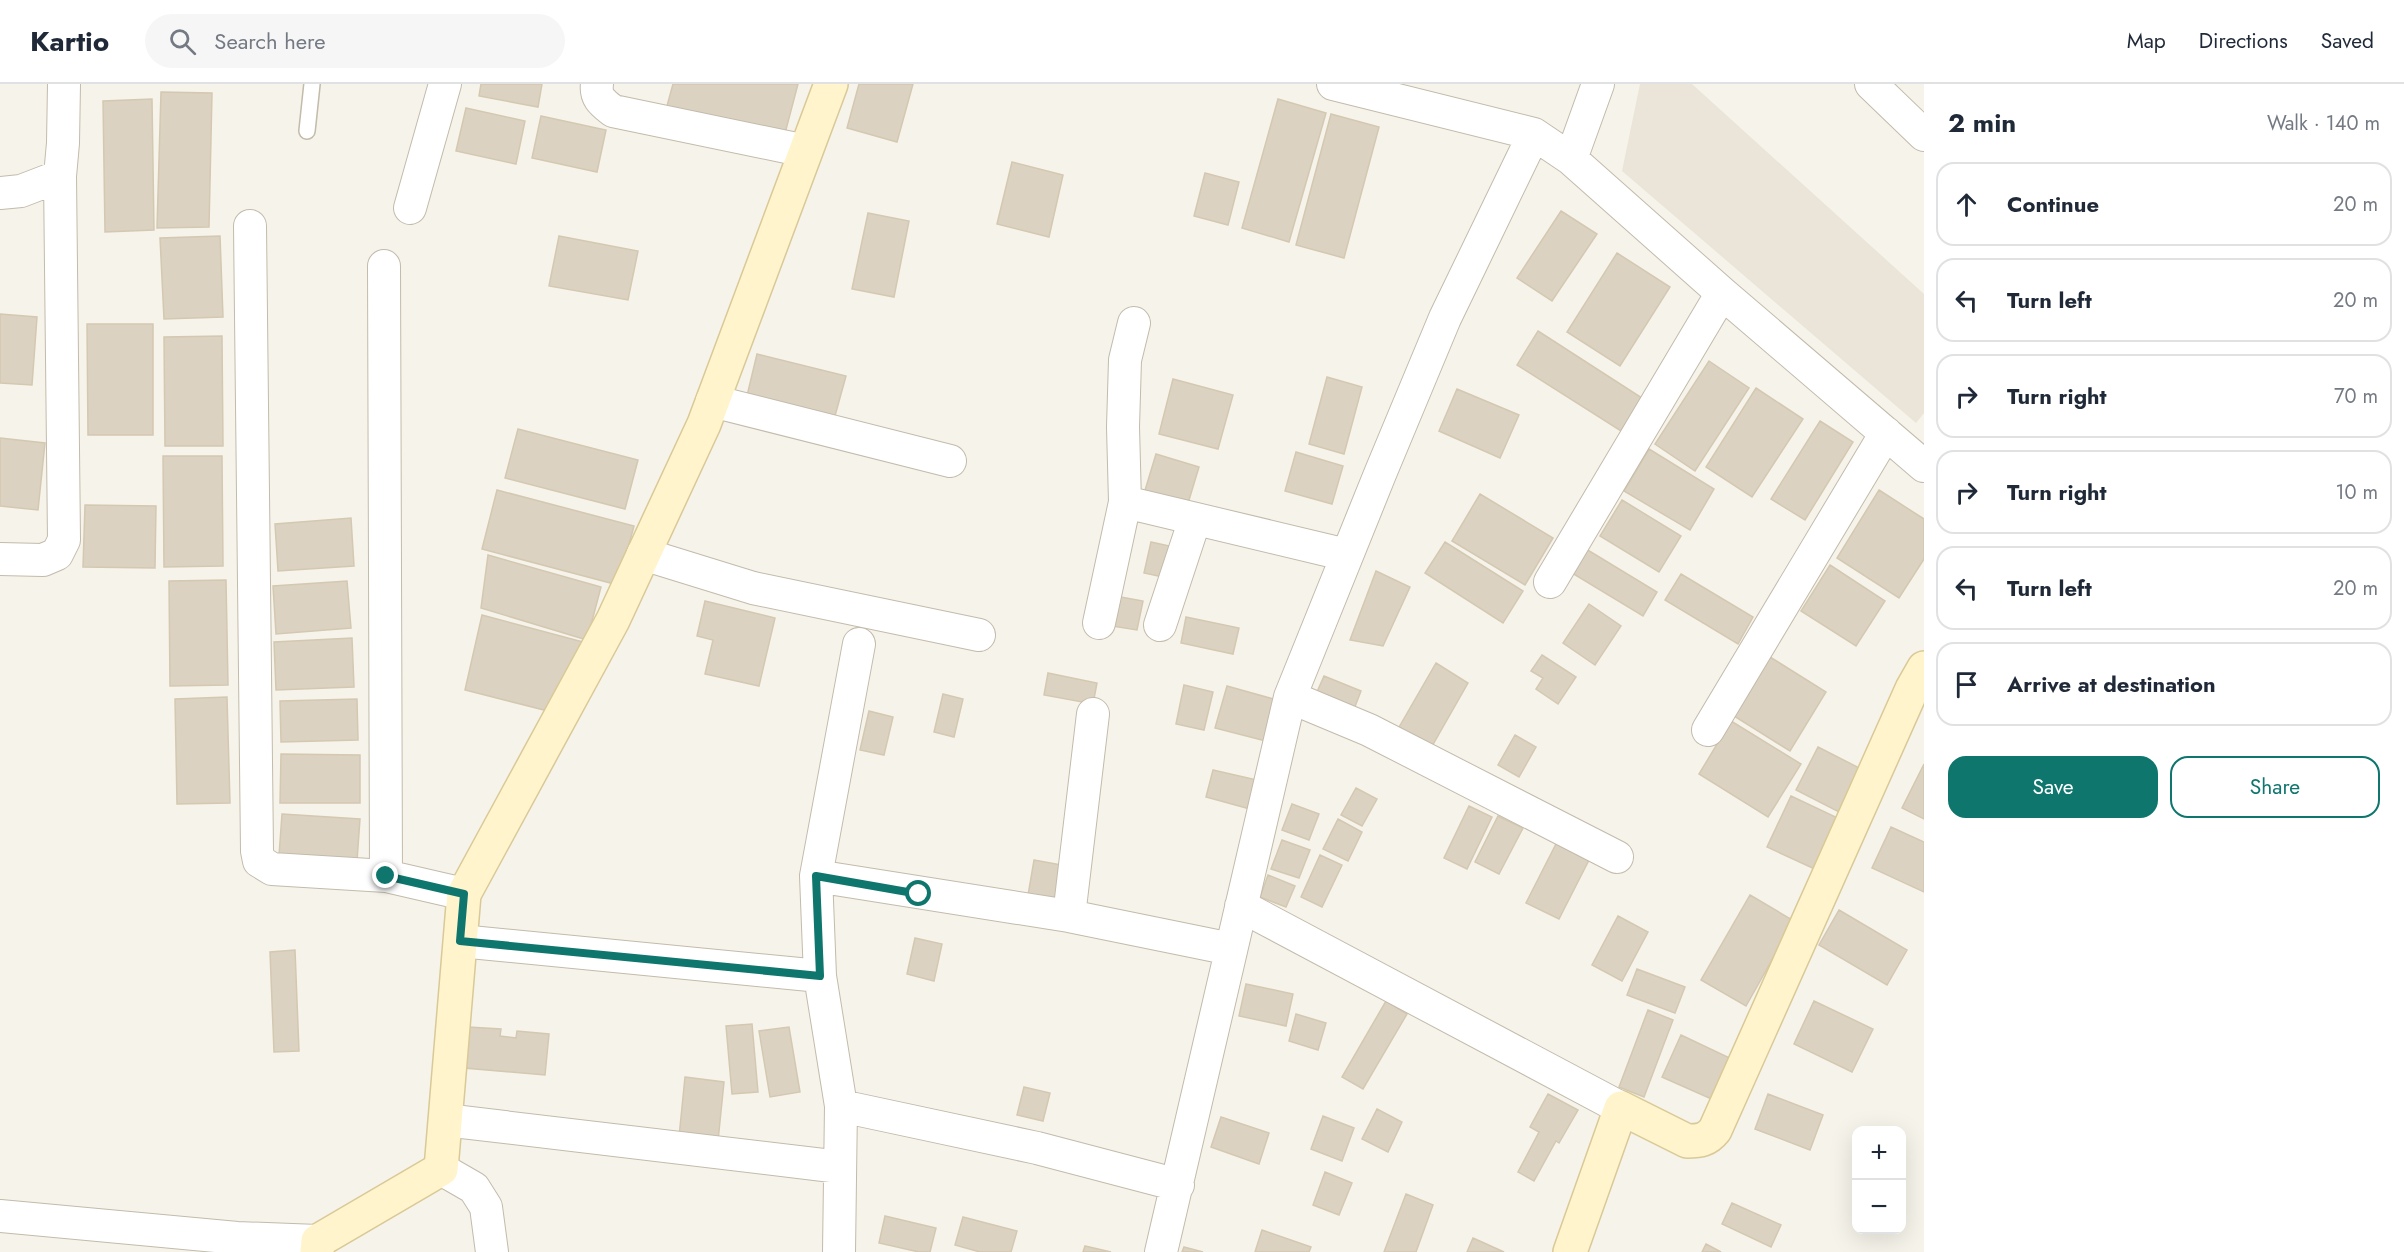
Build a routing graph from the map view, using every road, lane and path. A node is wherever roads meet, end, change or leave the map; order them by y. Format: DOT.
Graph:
graph roads {
  1 [pos="64,84"];
  2 [pos="312,84"];
  3 [pos="445,84"];
  4 [pos="597,84"];
  5 [pos="831,84"];
  6 [pos="1333,84"];
  7 [pos="1598,84"];
  8 [pos="1871,84"];
  9 [pos="307,131"];
  10 [pos="1534,134"];
  11 [pos="1924,135"];
  12 [pos="806,151"];
  13 [pos="1571,159"];
  14 [pos="60,176"];
  15 [pos="0,193"];
  16 [pos="410,208"];
  17 [pos="250,226"];
  18 [pos="384,266"];
  19 [pos="1722,293"];
  20 [pos="1134,323"];
  21 [pos="712,401"];
  22 [pos="1886,433"];
  23 [pos="950,461"];
  24 [pos="1924,466"];
  25 [pos="1125,502"];
  26 [pos="1196,519"];
  27 [pos="643,554"];
  28 [pos="1347,555"];
  29 [pos="0,559"];
  30 [pos="1550,582"];
  31 [pos="1099,623"];
  32 [pos="1160,625"];
  33 [pos="979,635"];
  34 [pos="859,644"];
  35 [pos="1924,668"];
  36 [pos="1290,697"];
  37 [pos="1093,714"];
  38 [pos="1708,730"];
  39 [pos="1617,857"];
  40 [pos="386,876"];
  41 [pos="816,876"];
  42 [pos="464,894"];
  43 [pos="1241,906"];
  44 [pos="1069,915"];
  45 [pos="460,941"];
  46 [pos="1232,949"];
  47 [pos="820,976"];
  48 [pos="841,1106"];
  49 [pos="1621,1108"];
  50 [pos="445,1120"];
  51 [pos="840,1167"];
  52 [pos="441,1169"];
  53 [pos="1178,1185"];
  54 [pos="0,1216"];
  55 [pos="236,1245"];
  56 [pos="318,1247"];
  57 [pos="492,1252"];
  58 [pos="838,1252"];
  59 [pos="1161,1252"];
  60 [pos="1570,1252"];
  1 -- 14 [label="street"];
  2 -- 9 [label="lane"];
  3 -- 16 [label="street"];
  4 -- 12 [label="street"];
  5 -- 12 [label="street"];
  6 -- 10 [label="street"];
  7 -- 13 [label="street"];
  8 -- 11 [label="street"];
  10 -- 13 [label="street"];
  10 -- 28 [label="street"];
  12 -- 21 [label="street"];
  13 -- 19 [label="street"];
  14 -- 15 [label="street"];
  14 -- 29 [label="street"];
  17 -- 40 [label="street"];
  18 -- 40 [label="street"];
  19 -- 22 [label="street"];
  19 -- 30 [label="street"];
  20 -- 25 [label="street"];
  21 -- 23 [label="street"];
  21 -- 27 [label="street"];
  22 -- 24 [label="street"];
  22 -- 38 [label="street"];
  25 -- 26 [label="street"];
  25 -- 31 [label="street"];
  26 -- 28 [label="street"];
  26 -- 32 [label="street"];
  27 -- 33 [label="street"];
  27 -- 42 [label="street"];
  28 -- 36 [label="street"];
  34 -- 41 [label="street"];
  35 -- 49 [label="street"];
  36 -- 39 [label="street"];
  36 -- 43 [label="street"];
  37 -- 44 [label="street"];
  40 -- 42 [label="street"];
  41 -- 44 [label="street"];
  41 -- 47 [label="street"];
  42 -- 45 [label="street"];
  43 -- 46 [label="street"];
  43 -- 49 [label="street"];
  44 -- 46 [label="street"];
  45 -- 47 [label="street"];
  45 -- 50 [label="street"];
  46 -- 53 [label="street"];
  47 -- 48 [label="street"];
  48 -- 51 [label="street"];
  48 -- 53 [label="street"];
  49 -- 60 [label="street"];
  50 -- 51 [label="street"];
  50 -- 52 [label="street"];
  51 -- 58 [label="street"];
  52 -- 56 [label="street"];
  52 -- 57 [label="street"];
  53 -- 59 [label="street"];
  54 -- 55 [label="street"];
  55 -- 56 [label="street"];
}
